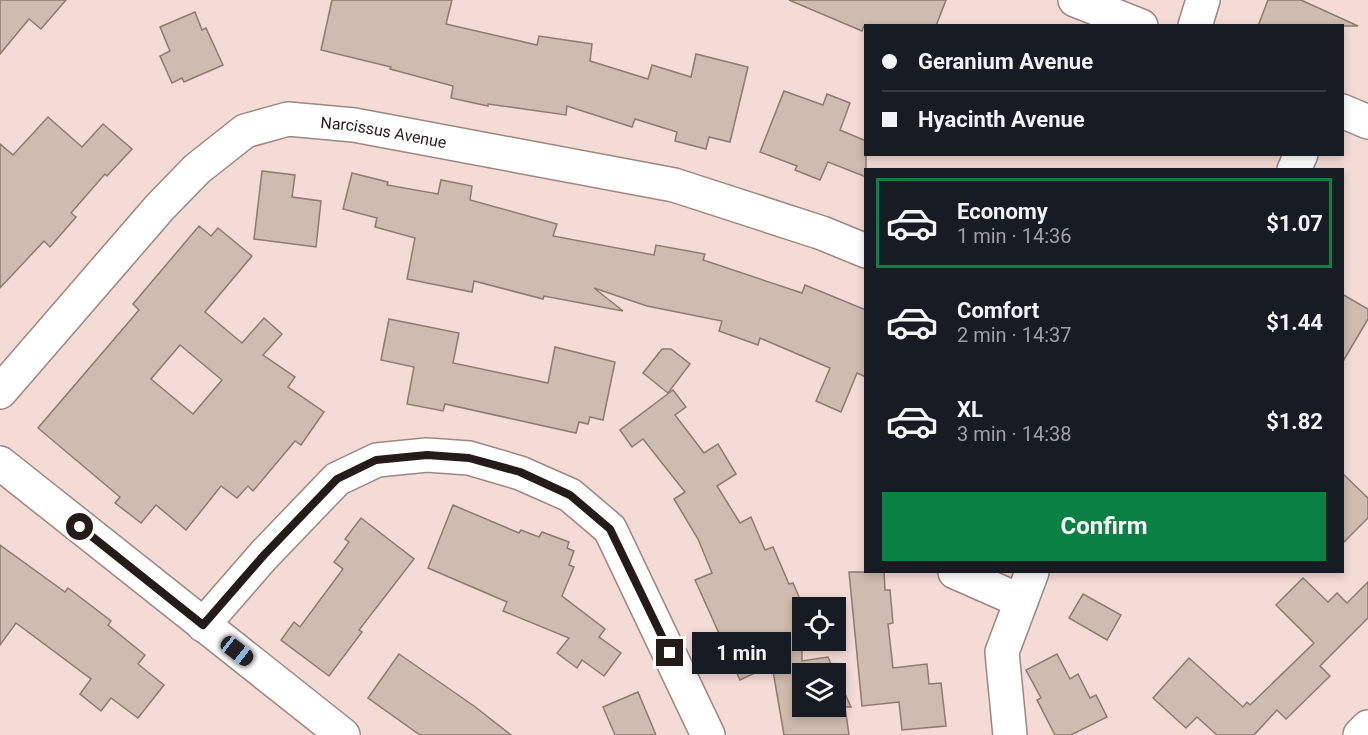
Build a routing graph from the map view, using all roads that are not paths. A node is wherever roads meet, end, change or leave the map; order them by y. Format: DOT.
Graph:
graph roads {
  1 [pos="1075,0"];
  2 [pos="1203,0"];
  3 [pos="1136,24"];
  4 [pos="1196,24"];
  5 [pos="1344,112"];
  6 [pos="1368,122"];
  7 [pos="864,250"];
  8 [pos="0,392"];
  9 [pos="0,463"];
  10 [pos="960,573"];
  11 [pos="1027,586"];
  12 [pos="203,625"];
  13 [pos="1368,727"];
  14 [pos="343,735"];
  15 [pos="708,735"];
  16 [pos="1010,735"];
  17 [pos="1360,735"];
  1 -- 3 [label="street"];
  2 -- 4 [label="street"];
  5 -- 6 [label="street"];
  7 -- 8 [label="street, Narcissus Avenue"];
  9 -- 12 [label="street"];
  10 -- 11 [label="street"];
  11 -- 16 [label="street"];
  12 -- 14 [label="street"];
  12 -- 15 [label="street"];
  13 -- 17 [label="street"];
}
